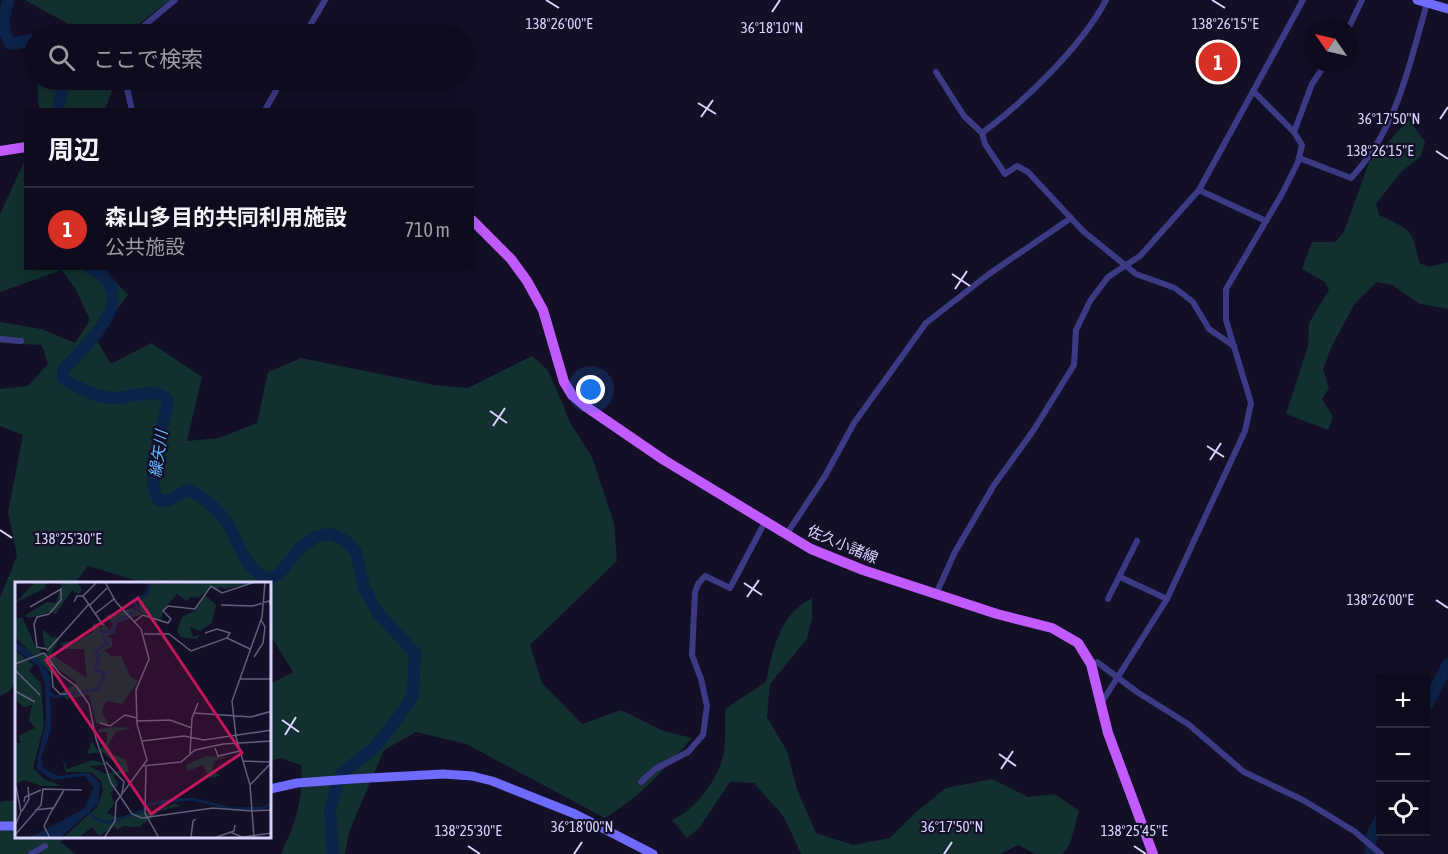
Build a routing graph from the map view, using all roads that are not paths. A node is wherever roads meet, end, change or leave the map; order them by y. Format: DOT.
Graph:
graph roads {
  1 [pos="175,0"];
  2 [pos="325,0"];
  3 [pos="1107,0"];
  4 [pos="1303,0"];
  5 [pos="1362,0"];
  6 [pos="1422,2"];
  7 [pos="1448,9"];
  8 [pos="1353,18"];
  9 [pos="146,24"];
  10 [pos="311,24"];
  11 [pos="936,72"];
  12 [pos="1320,72"];
  13 [pos="127,90"];
  14 [pos="276,90"];
  15 [pos="1253,91"];
  16 [pos="132,108"];
  17 [pos="266,108"];
  18 [pos="1294,132"];
  19 [pos="982,133"];
  20 [pos="24,147"];
  21 [pos="0,151"];
  22 [pos="1299,158"];
  23 [pos="1199,190"];
  24 [pos="1071,218"];
  25 [pos="474,221"];
  26 [pos="1266,221"];
  27 [pos="1125,266"];
  28 [pos="0,339"];
  29 [pos="21,340"];
  30 [pos="1235,347"];
  31 [pos="765,522"];
  32 [pos="786,535"];
  33 [pos="1137,541"];
  34 [pos="1120,577"];
  35 [pos="936,594"];
  36 [pos="1108,599"];
  37 [pos="1167,599"];
  38 [pos="1091,664"];
  39 [pos="1119,677"];
  40 [pos="1101,703"];
  41 [pos="641,782"];
  42 [pos="272,789"];
  43 [pos="0,825"];
  44 [pos="15,826"];
  45 [pos="45,846"];
  46 [pos="31,854"];
  47 [pos="652,854"];
  48 [pos="1153,854"];
  49 [pos="1381,854"];
  1 -- 9 [label="street"];
  2 -- 10 [label="street"];
  3 -- 19 [label="street"];
  4 -- 15 [label="street"];
  5 -- 8 [label="street"];
  6 -- 7 [label="street"];
  6 -- 22 [label="street"];
  11 -- 19 [label="street"];
  12 -- 18 [label="street"];
  13 -- 16 [label="street"];
  14 -- 17 [label="street"];
  15 -- 18 [label="street"];
  15 -- 23 [label="street"];
  18 -- 22 [label="street"];
  19 -- 24 [label="street"];
  20 -- 21 [label="main road"];
  22 -- 26 [label="street"];
  23 -- 26 [label="street"];
  23 -- 27 [label="street"];
  24 -- 27 [label="street"];
  24 -- 32 [label="street"];
  25 -- 31 [label="main road, 佐久小諸線"];
  26 -- 30 [label="street"];
  27 -- 30 [label="street"];
  27 -- 35 [label="street"];
  28 -- 29 [label="street"];
  30 -- 37 [label="street"];
  31 -- 32 [label="main road, 佐久小諸線"];
  31 -- 41 [label="street"];
  32 -- 35 [label="main road, 佐久小諸線"];
  33 -- 34 [label="street"];
  34 -- 36 [label="street"];
  34 -- 37 [label="street"];
  35 -- 38 [label="main road, 佐久小諸線"];
  37 -- 39 [label="street"];
  38 -- 39 [label="street"];
  38 -- 40 [label="main road, 佐久小諸線"];
  39 -- 40 [label="street"];
  39 -- 49 [label="street"];
  40 -- 48 [label="main road, 佐久小諸線"];
  42 -- 47 [label="street"];
  43 -- 44 [label="street"];
  45 -- 46 [label="street"];
}
